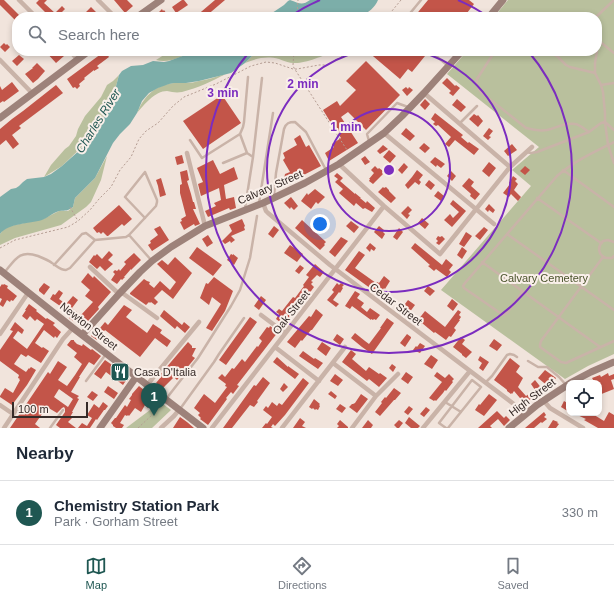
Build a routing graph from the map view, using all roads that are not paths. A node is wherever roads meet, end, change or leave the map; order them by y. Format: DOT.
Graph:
graph roads {
  1 [pos="19,0"];
  2 [pos="98,0"];
  3 [pos="161,0"];
  4 [pos="421,0"];
  5 [pos="503,0"];
  6 [pos="614,0"];
  7 [pos="31,12"];
  8 [pos="110,12"];
  9 [pos="144,12"];
  10 [pos="412,12"];
  11 [pos="493,12"];
  12 [pos="601,12"];
  13 [pos="602,43"];
  14 [pos="614,53"];
  15 [pos="74,56"];
  16 [pos="81,56"];
  17 [pos="436,56"];
  18 [pos="458,56"];
  19 [pos="492,56"];
  20 [pos="556,56"];
  21 [pos="596,56"];
  22 [pos="77,59"];
  23 [pos="0,60"];
  24 [pos="449,67"];
  25 [pos="595,73"];
  26 [pos="248,77"];
  27 [pos="262,78"];
  28 [pos="614,83"];
  29 [pos="601,85"];
  30 [pos="32,93"];
  31 [pos="424,93"];
  32 [pos="478,106"];
  33 [pos="410,108"];
  34 [pos="273,113"];
  35 [pos="0,118"];
  36 [pos="605,122"];
  37 [pos="460,124"];
  38 [pos="614,130"];
  39 [pos="589,132"];
  40 [pos="384,133"];
  41 [pos="240,134"];
  42 [pos="190,140"];
  43 [pos="614,142"];
  44 [pos="369,144"];
  45 [pos="608,145"];
  46 [pos="532,147"];
  47 [pos="526,152"];
  48 [pos="187,153"];
  49 [pos="247,153"];
  50 [pos="253,157"];
  51 [pos="223,163"];
  52 [pos="614,163"];
  53 [pos="338,164"];
  54 [pos="510,167"];
  55 [pos="563,170"];
  56 [pos="327,171"];
  57 [pos="274,198"];
  58 [pos="537,198"];
  59 [pos="261,204"];
  60 [pos="384,206"];
  61 [pos="614,207"];
  62 [pos="476,209"];
  63 [pos="244,211"];
  64 [pos="257,216"];
  65 [pos="145,218"];
  66 [pos="494,224"];
  67 [pos="205,226"];
  68 [pos="507,234"];
  69 [pos="129,235"];
  70 [pos="94,240"];
  71 [pos="614,241"];
  72 [pos="601,243"];
  73 [pos="614,256"];
  74 [pos="603,257"];
  75 [pos="152,261"];
  76 [pos="482,262"];
  77 [pos="54,265"];
  78 [pos="90,267"];
  79 [pos="335,269"];
  80 [pos="2,272"];
  81 [pos="581,287"];
  82 [pos="523,291"];
  83 [pos="28,293"];
  84 [pos="120,293"];
  85 [pos="614,310"];
  86 [pos="261,315"];
  87 [pos="559,317"];
  88 [pos="157,318"];
  89 [pos="244,318"];
  90 [pos="199,322"];
  91 [pos="73,328"];
  92 [pos="286,333"];
  93 [pos="0,334"];
  94 [pos="82,335"];
  95 [pos="614,341"];
  96 [pos="275,347"];
  97 [pos="345,347"];
  98 [pos="600,347"];
  99 [pos="106,353"];
  100 [pos="517,358"];
  101 [pos="528,361"];
  102 [pos="614,362"];
  103 [pos="333,363"];
  104 [pos="470,371"];
  105 [pos="398,374"];
  106 [pos="136,377"];
  107 [pos="576,380"];
  108 [pos="86,381"];
  109 [pos="319,381"];
  110 [pos="566,382"];
  111 [pos="485,383"];
  112 [pos="147,385"];
  113 [pos="566,385"];
  114 [pos="376,396"];
  115 [pos="543,400"];
  116 [pos="164,401"];
  117 [pos="444,402"];
  118 [pos="0,405"];
  119 [pos="452,406"];
  120 [pos="63,410"];
  121 [pos="179,410"];
  122 [pos="461,412"];
  123 [pos="13,414"];
  124 [pos="525,414"];
  125 [pos="4,428"];
  126 [pos="50,428"];
  127 [pos="100,428"];
  128 [pos="160,428"];
  129 [pos="202,428"];
  130 [pos="212,428"];
  131 [pos="282,428"];
  132 [pos="352,428"];
  133 [pos="424,428"];
  134 [pos="447,428"];
  135 [pos="509,428"];
  136 [pos="583,428"];
  1 -- 7 [label="street"];
  2 -- 8 [label="street"];
  3 -- 9 [label="street"];
  4 -- 10 [label="lane"];
  5 -- 11 [label="street"];
  6 -- 12 [label="lane"];
  13 -- 14 [label="lane"];
  15 -- 22 [label="street"];
  16 -- 22 [label="street"];
  17 -- 24 [label="lane"];
  18 -- 24 [label="street, Calvary Street"];
  19 -- 39 [label="lane"];
  20 -- 25 [label="lane"];
  21 -- 25 [label="lane"];
  22 -- 30 [label="street"];
  23 -- 30 [label="street"];
  24 -- 31 [label="street, Calvary Street"];
  25 -- 29 [label="lane"];
  26 -- 41 [label="lane"];
  27 -- 50 [label="lane"];
  28 -- 29 [label="lane"];
  29 -- 36 [label="lane"];
  30 -- 35 [label="street"];
  31 -- 33 [label="street, Calvary Street"];
  31 -- 37 [label="street"];
  32 -- 37 [label="lane"];
  33 -- 40 [label="street, Calvary Street"];
  33 -- 44 [label="lane"];
  34 -- 59 [label="lane"];
  36 -- 38 [label="lane"];
  36 -- 39 [label="lane"];
  36 -- 45 [label="lane"];
  37 -- 54 [label="street"];
  39 -- 47 [label="lane"];
  40 -- 44 [label="street, Calvary Street"];
  40 -- 62 [label="street"];
  41 -- 42 [label="lane"];
  41 -- 49 [label="lane"];
  43 -- 45 [label="lane"];
  44 -- 53 [label="street, Calvary Street"];
  45 -- 52 [label="lane"];
  45 -- 55 [label="lane"];
  46 -- 47 [label="street"];
  47 -- 54 [label="street"];
  48 -- 67 [label="street"];
  49 -- 50 [label="lane"];
  49 -- 51 [label="lane"];
  50 -- 63 [label="lane"];
  53 -- 56 [label="street, Calvary Street"];
  53 -- 60 [label="street"];
  54 -- 62 [label="street"];
  55 -- 58 [label="lane"];
  55 -- 61 [label="lane"];
  56 -- 57 [label="street, Calvary Street"];
  56 -- 57 [label="lane"];
  57 -- 59 [label="street, Calvary Street"];
  58 -- 68 [label="lane"];
  58 -- 72 [label="lane"];
  59 -- 63 [label="street, Calvary Street"];
  59 -- 79 [label="street, Cedar Street"];
  60 -- 62 [label="street"];
  60 -- 79 [label="street, Oak Street"];
  62 -- 66 [label="street"];
  63 -- 67 [label="street, Calvary Street"];
  64 -- 116 [label="lane"];
  65 -- 65 [label="lane"];
  65 -- 69 [label="lane"];
  67 -- 75 [label="street, Calvary Street"];
  68 -- 76 [label="lane"];
  68 -- 81 [label="lane"];
  69 -- 70 [label="lane"];
  69 -- 75 [label="lane"];
  70 -- 77 [label="lane"];
  70 -- 77 [label="lane"];
  71 -- 72 [label="lane"];
  72 -- 74 [label="lane"];
  73 -- 74 [label="lane"];
  74 -- 81 [label="lane"];
  75 -- 84 [label="street, Calvary Street"];
  76 -- 82 [label="lane"];
  76 -- 82 [label="lane"];
  77 -- 80 [label="lane"];
  78 -- 84 [label="street"];
  79 -- 92 [label="street, Oak Street"];
  79 -- 104 [label="street, Cedar Street"];
  80 -- 83 [label="street, Newton Street"];
  81 -- 85 [label="lane"];
  81 -- 87 [label="lane"];
  82 -- 87 [label="lane"];
  83 -- 91 [label="street, Newton Street"];
  83 -- 93 [label="street"];
  84 -- 88 [label="street"];
  84 -- 94 [label="street, Calvary Street"];
  86 -- 92 [label="street"];
  87 -- 98 [label="lane"];
  87 -- 98 [label="lane"];
  89 -- 121 [label="lane"];
  90 -- 112 [label="street"];
  91 -- 94 [label="street, Newton Street"];
  91 -- 123 [label="street"];
  92 -- 96 [label="street, Oak Street"];
  94 -- 99 [label="street, Newton Street"];
  95 -- 98 [label="lane"];
  96 -- 109 [label="street"];
  96 -- 130 [label="street, Oak Street"];
  97 -- 103 [label="street"];
  99 -- 106 [label="street, Newton Street"];
  99 -- 108 [label="lane"];
  100 -- 111 [label="lane"];
  101 -- 110 [label="lane"];
  102 -- 107 [label="street, High Street"];
  103 -- 109 [label="street"];
  103 -- 114 [label="street"];
  104 -- 111 [label="street, Cedar Street"];
  104 -- 117 [label="street"];
  105 -- 114 [label="street"];
  106 -- 112 [label="street, Newton Street"];
  106 -- 127 [label="street"];
  109 -- 131 [label="street"];
  111 -- 124 [label="street, Cedar Street"];
  112 -- 116 [label="street, Newton Street"];
  113 -- 115 [label="street, High Street"];
  114 -- 132 [label="street"];
  115 -- 124 [label="street, High Street"];
  115 -- 136 [label="street"];
  116 -- 121 [label="street, Newton Street"];
  117 -- 119 [label="lane"];
  117 -- 133 [label="street"];
  118 -- 123 [label="street"];
  119 -- 122 [label="lane"];
  119 -- 122 [label="lane"];
  119 -- 134 [label="lane"];
  120 -- 126 [label="lane"];
  121 -- 128 [label="street"];
  121 -- 129 [label="street, Newton Street"];
  122 -- 134 [label="lane"];
  123 -- 125 [label="street"];
  124 -- 135 [label="street, High Street"];
}
